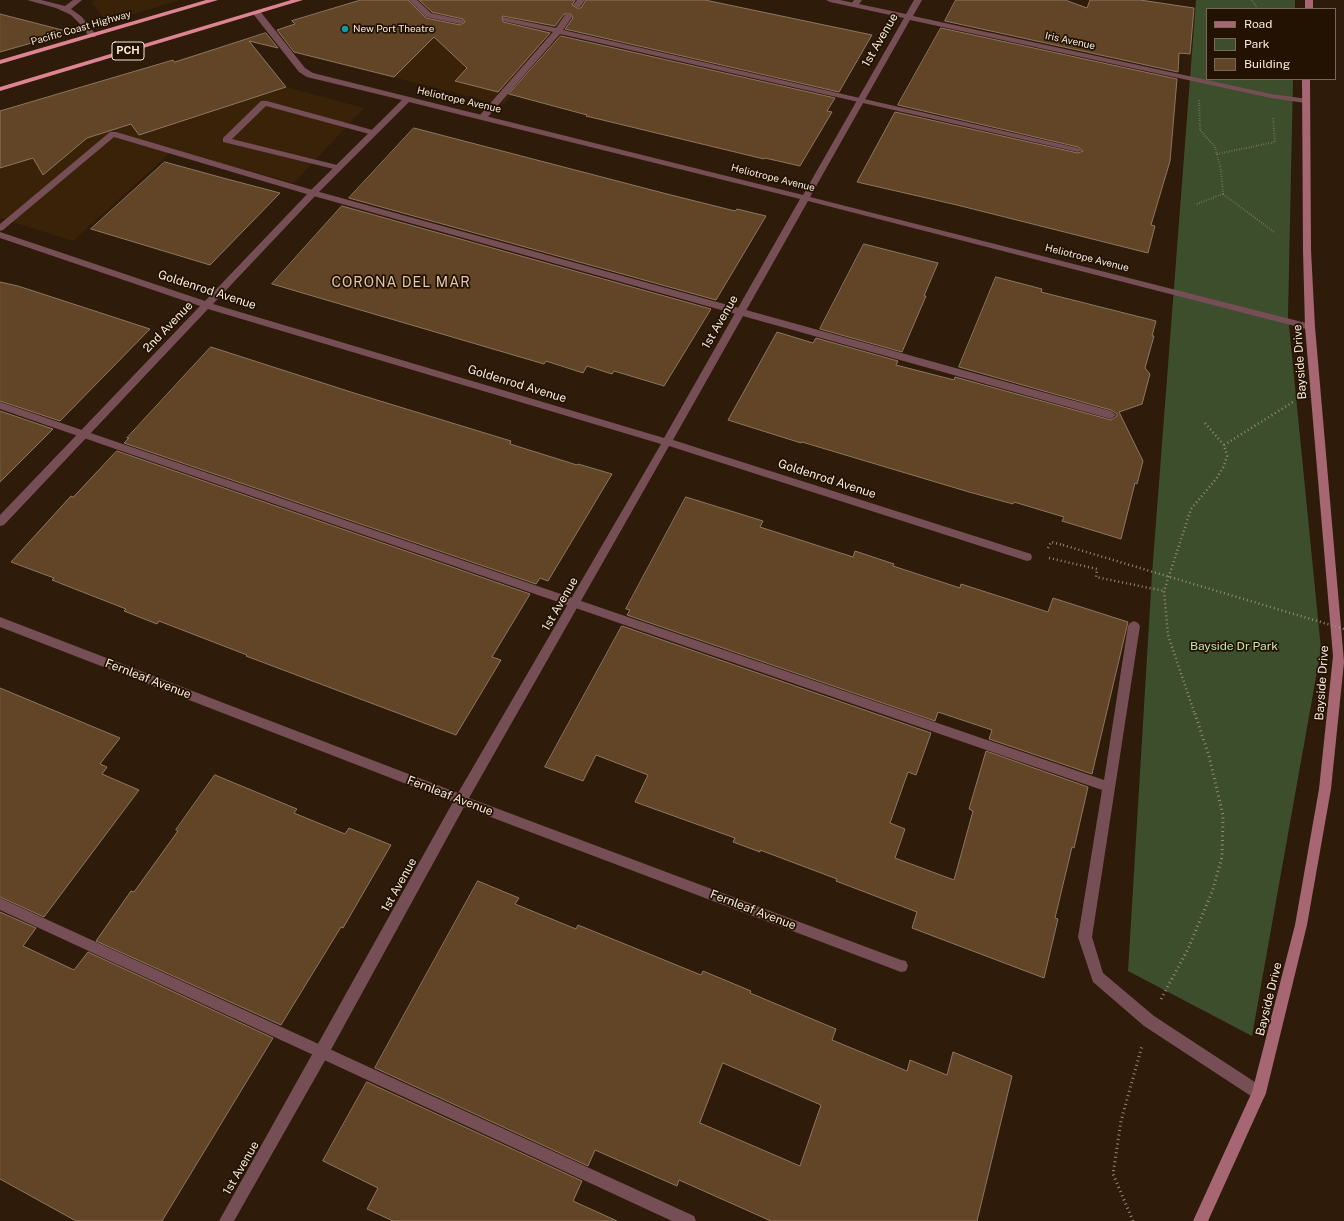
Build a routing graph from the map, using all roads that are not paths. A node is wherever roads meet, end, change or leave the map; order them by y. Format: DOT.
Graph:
graph roads {
  1 [pos="31,0"];
  2 [pos="78,0"];
  3 [pos="214,0"];
  4 [pos="299,0"];
  5 [pos="413,0"];
  6 [pos="830,0"];
  7 [pos="918,0"];
  8 [pos="856,3"];
  9 [pos="67,8"];
  10 [pos="257,13"];
  11 [pos="568,16"];
  12 [pos="908,16"];
  13 [pos="506,19"];
  14 [pos="460,22"];
  15 [pos="558,31"];
  16 [pos="92,35"];
  17 [pos="0,62"];
  18 [pos="1306,80"];
  19 [pos="0,89"];
  20 [pos="406,100"];
  21 [pos="860,101"];
  22 [pos="1305,101"];
  23 [pos="483,117"];
  24 [pos="373,133"];
  25 [pos="1078,150"];
  26 [pos="338,168"];
  27 [pos="313,193"];
  28 [pos="806,198"];
  29 [pos="0,228"];
  30 [pos="0,235"];
  31 [pos="207,305"];
  32 [pos="740,312"];
  33 [pos="1310,327"];
  34 [pos="0,405"];
  35 [pos="1111,415"];
  36 [pos="83,434"];
  37 [pos="667,442"];
  38 [pos="0,522"];
  39 [pos="1027,557"];
  40 [pos="575,604"];
  41 [pos="0,622"];
  42 [pos="1134,626"];
  43 [pos="1109,787"];
  44 [pos="461,800"];
  45 [pos="0,904"];
  46 [pos="901,966"];
  47 [pos="322,1052"];
  48 [pos="1259,1093"];
  49 [pos="226,1221"];
  50 [pos="689,1221"];
  51 [pos="1200,1221"];
  1 -- 9 [label="street"];
  2 -- 9 [label="street"];
  3 -- 16 [label="highway, Pacific Coast Highway / PCH"];
  4 -- 10 [label="highway, PCH"];
  5 -- 14 [label="street"];
  6 -- 8 [label="street, Iris Avenue"];
  7 -- 12 [label="street, 1st Avenue"];
  8 -- 12 [label="street, Iris Avenue"];
  9 -- 16 [label="street"];
  10 -- 19 [label="highway, PCH"];
  10 -- 20 [label="street, Heliotrope Avenue"];
  11 -- 15 [label="street"];
  12 -- 21 [label="street, 1st Avenue"];
  12 -- 22 [label="street, Iris Avenue"];
  13 -- 15 [label="street"];
  15 -- 21 [label="street"];
  15 -- 23 [label="street"];
  16 -- 17 [label="highway, Pacific Coast Highway / PCH"];
  18 -- 22 [label="main road, Bayside Drive"];
  20 -- 23 [label="street, Heliotrope Avenue"];
  20 -- 24 [label="street, 2nd Avenue"];
  21 -- 25 [label="street"];
  21 -- 28 [label="street, 1st Avenue"];
  22 -- 33 [label="main road, Bayside Drive"];
  23 -- 28 [label="street, Heliotrope Avenue"];
  24 -- 26 [label="street, 2nd Avenue"];
  24 -- 26 [label="street"];
  26 -- 27 [label="street, 2nd Avenue"];
  27 -- 29 [label="street"];
  27 -- 31 [label="street, 2nd Avenue"];
  27 -- 32 [label="street"];
  28 -- 32 [label="street, 1st Avenue"];
  28 -- 33 [label="street, Heliotrope Avenue"];
  30 -- 31 [label="street, Goldenrod Avenue"];
  31 -- 36 [label="street, 2nd Avenue"];
  31 -- 37 [label="street, Goldenrod Avenue"];
  32 -- 35 [label="street"];
  32 -- 37 [label="street, 1st Avenue"];
  33 -- 48 [label="main road, Bayside Drive"];
  34 -- 36 [label="street"];
  36 -- 38 [label="street, 2nd Avenue"];
  36 -- 40 [label="street"];
  37 -- 39 [label="street, Goldenrod Avenue"];
  37 -- 40 [label="street, 1st Avenue"];
  40 -- 43 [label="street"];
  40 -- 44 [label="street, 1st Avenue"];
  41 -- 44 [label="street, Fernleaf Avenue"];
  42 -- 43 [label="street"];
  43 -- 48 [label="street"];
  44 -- 46 [label="street, Fernleaf Avenue"];
  44 -- 47 [label="street, 1st Avenue"];
  45 -- 47 [label="street"];
  47 -- 49 [label="street, 1st Avenue"];
  47 -- 50 [label="street"];
  48 -- 51 [label="main road, Bayside Drive"];
}
